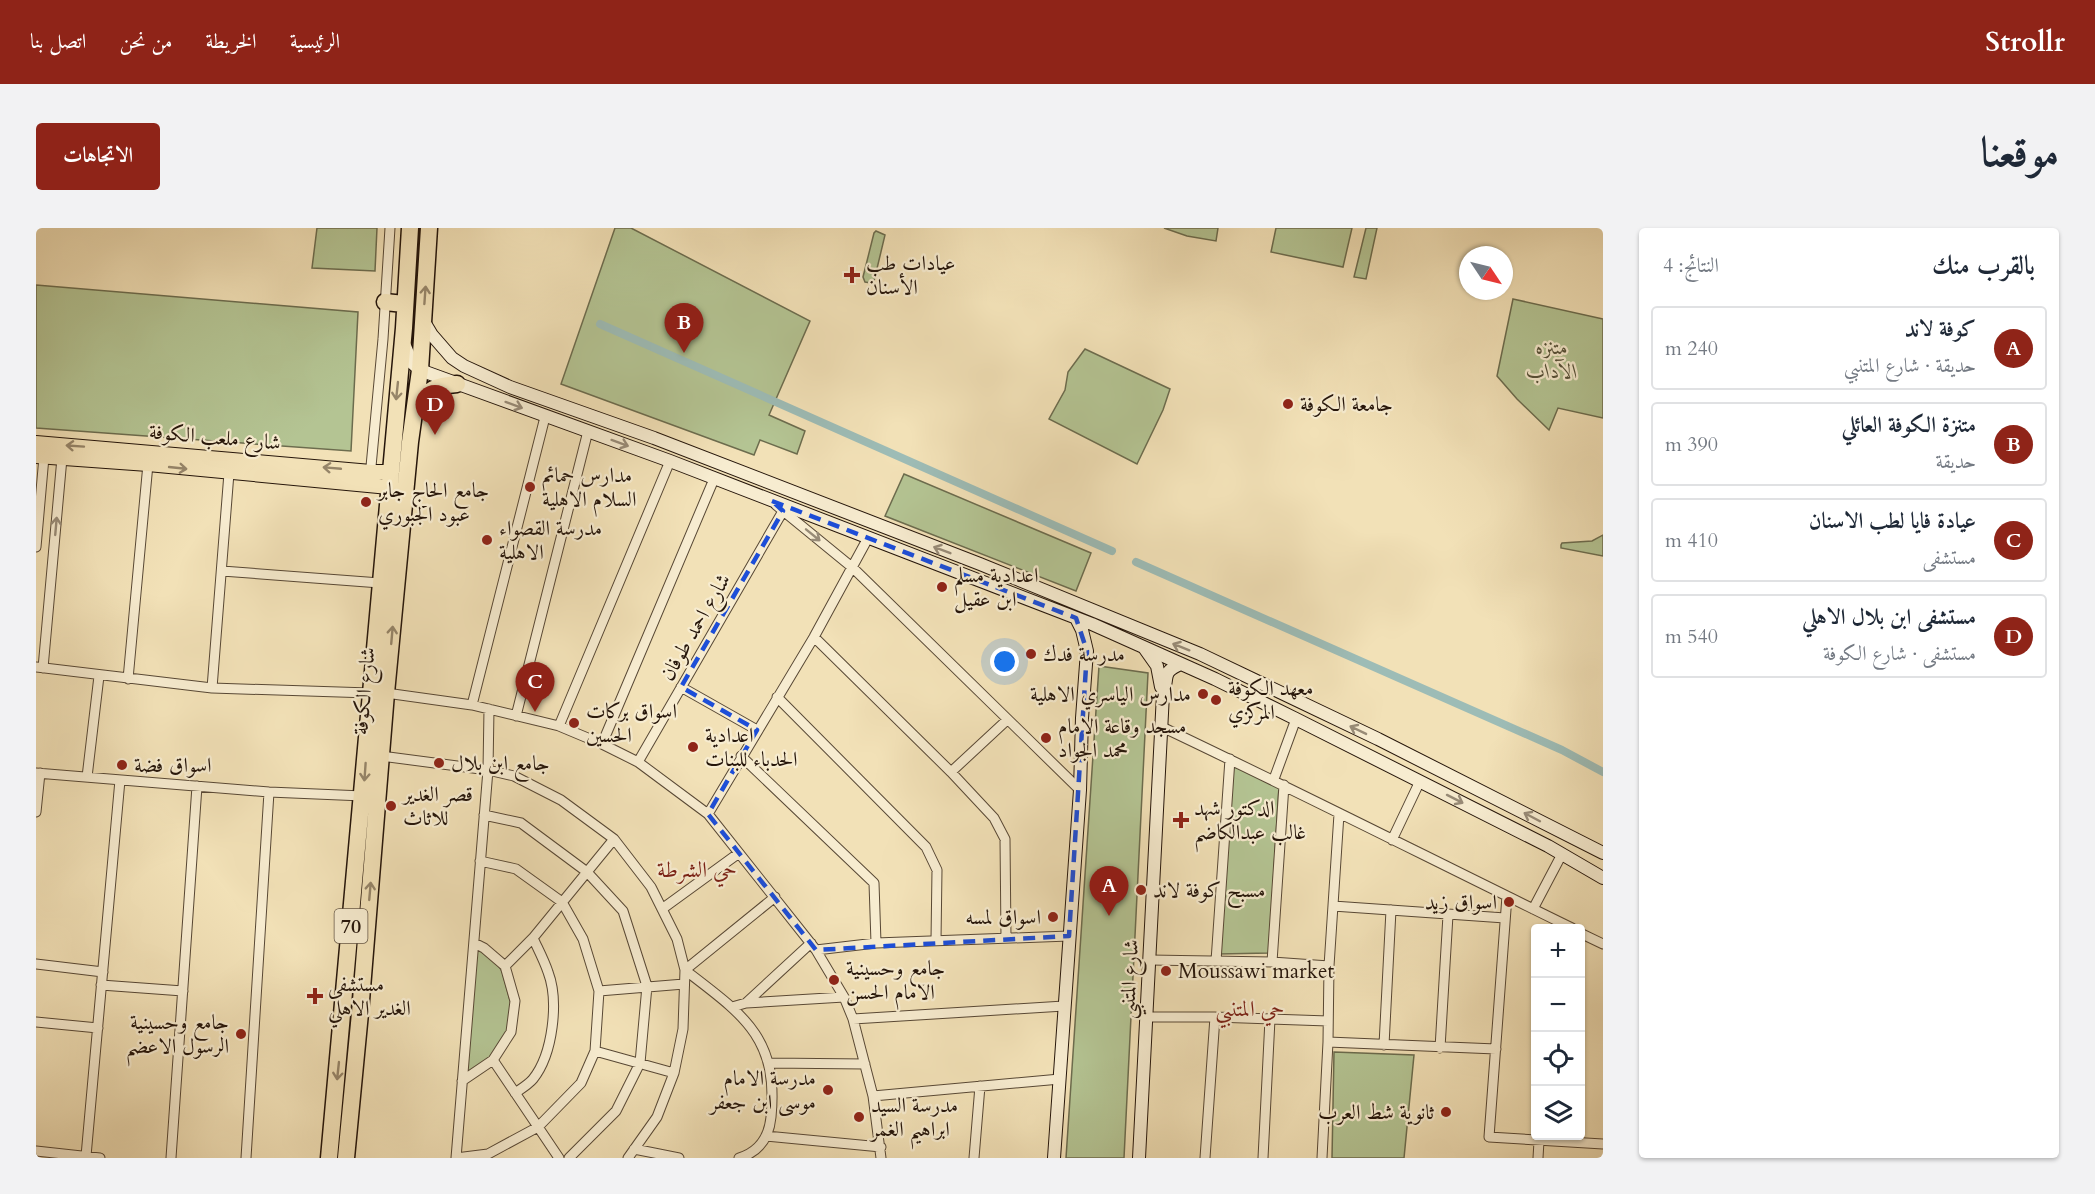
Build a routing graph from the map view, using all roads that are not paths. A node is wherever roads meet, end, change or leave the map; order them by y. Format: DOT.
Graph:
graph roads {
  1 [pos="390,228"];
  2 [pos="410,228"];
  3 [pos="429,228"];
  4 [pos="386,303"];
  5 [pos="404,304"];
  6 [pos="423,320"];
  7 [pos="404,328"];
  8 [pos="420,370"];
  9 [pos="488,377"];
  10 [pos="457,384"];
  11 [pos="480,393"];
  12 [pos="416,407"];
  13 [pos="545,417"];
  14 [pos="588,431"];
  15 [pos="410,442"];
  16 [pos="36,443"];
  17 [pos="392,445"];
  18 [pos="102,454"];
  19 [pos="128,456"];
  20 [pos="40,457"];
  21 [pos="62,458"];
  22 [pos="670,461"];
  23 [pos="148,464"];
  24 [pos="371,472"];
  25 [pos="229,473"];
  26 [pos="714,479"];
  27 [pos="389,480"];
  28 [pos="369,486"];
  29 [pos="772,501"];
  30 [pos="783,511"];
  31 [pos="845,512"];
  32 [pos="840,527"];
  33 [pos="868,538"];
  34 [pos="36,547"];
  35 [pos="853,568"];
  36 [pos="222,571"];
  37 [pos="380,583"];
  38 [pos="1076,618"];
  39 [pos="1107,631"];
  40 [pos="814,637"];
  41 [pos="1143,647"];
  42 [pos="1088,651"];
  43 [pos="1181,664"];
  44 [pos="39,668"];
  45 [pos="99,676"];
  46 [pos="128,679"];
  47 [pos="681,687"];
  48 [pos="212,688"];
  49 [pos="378,693"];
  50 [pos="1163,694"];
  51 [pos="777,697"];
  52 [pos="472,705"];
  53 [pos="489,709"];
  54 [pos="516,716"];
  55 [pos="1296,719"];
  56 [pos="1007,720"];
  57 [pos="559,726"];
  58 [pos="1162,727"];
  59 [pos="757,730"];
  60 [pos="602,744"];
  61 [pos="381,756"];
  62 [pos="741,756"];
  63 [pos="1230,759"];
  64 [pos="638,762"];
  65 [pos="488,770"];
  66 [pos="951,772"];
  67 [pos="38,773"];
  68 [pos="87,777"];
  69 [pos="1274,779"];
  70 [pos="120,780"];
  71 [pos="1420,781"];
  72 [pos="1284,785"];
  73 [pos="197,786"];
  74 [pos="1080,790"];
  75 [pos="269,792"];
  76 [pos="363,796"];
  77 [pos="36,812"];
  78 [pos="708,814"];
  79 [pos="1340,814"];
  80 [pos="484,815"];
  81 [pos="1555,829"];
  82 [pos="614,838"];
  83 [pos="1392,840"];
  84 [pos="1580,842"];
  85 [pos="1548,846"];
  86 [pos="739,853"];
  87 [pos="1603,853"];
  88 [pos="1565,855"];
  89 [pos="480,861"];
  90 [pos="587,872"];
  91 [pos="1603,878"];
  92 [pos="1507,896"];
  93 [pos="775,897"];
  94 [pos="562,902"];
  95 [pos="1334,906"];
  96 [pos="662,909"];
  97 [pos="1533,909"];
  98 [pos="1391,910"];
  99 [pos="1448,915"];
  100 [pos="1505,918"];
  101 [pos="1556,924"];
  102 [pos="1585,935"];
  103 [pos="1069,936"];
  104 [pos="533,938"];
  105 [pos="1006,938"];
  106 [pos="936,940"];
  107 [pos="474,943"];
  108 [pos="876,943"];
  109 [pos="1603,944"];
  110 [pos="814,946"];
  111 [pos="1150,960"];
  112 [pos="1216,961"];
  113 [pos="1272,962"];
  114 [pos="36,964"];
  115 [pos="505,966"];
  116 [pos="1329,966"];
  117 [pos="685,970"];
  118 [pos="103,972"];
  119 [pos="347,974"];
  120 [pos="684,984"];
  121 [pos="101,985"];
  122 [pos="647,986"];
  123 [pos="183,991"];
  124 [pos="599,991"];
  125 [pos="844,997"];
  126 [pos="361,1001"];
  127 [pos="746,1003"];
  128 [pos="1064,1006"];
  129 [pos="732,1007"];
  130 [pos="1147,1017"];
  131 [pos="1215,1017"];
  132 [pos="853,1019"];
  133 [pos="1270,1019"];
  134 [pos="1328,1021"];
  135 [pos="36,1022"];
  136 [pos="98,1028"];
  137 [pos="341,1039"];
  138 [pos="1328,1042"];
  139 [pos="1383,1045"];
  140 [pos="1440,1048"];
  141 [pos="1496,1049"];
  142 [pos="595,1051"];
  143 [pos="356,1060"];
  144 [pos="493,1060"];
  145 [pos="640,1063"];
  146 [pos="770,1063"];
  147 [pos="865,1065"];
  148 [pos="674,1072"];
  149 [pos="1060,1079"];
  150 [pos="462,1081"];
  151 [pos="980,1086"];
  152 [pos="515,1094"];
  153 [pos="873,1096"];
  154 [pos="538,1127"];
  155 [pos="766,1136"];
  156 [pos="1531,1138"];
  157 [pos="1546,1140"];
  158 [pos="1557,1140"];
  159 [pos="1603,1144"];
  160 [pos="881,1148"];
  161 [pos="634,1149"];
  162 [pos="36,1151"];
  163 [pos="756,1154"];
  164 [pos="86,1156"];
  165 [pos="100,1158"];
  166 [pos="171,1158"];
  167 [pos="246,1158"];
  168 [pos="329,1158"];
  169 [pos="346,1158"];
  170 [pos="456,1158"];
  171 [pos="559,1158"];
  172 [pos="569,1158"];
  173 [pos="628,1158"];
  174 [pos="679,1158"];
  175 [pos="739,1158"];
  176 [pos="881,1158"];
  177 [pos="974,1158"];
  178 [pos="1054,1158"];
  179 [pos="1139,1158"];
  180 [pos="1205,1158"];
  181 [pos="1263,1158"];
  182 [pos="1322,1158"];
  183 [pos="1538,1158"];
  1 -- 4 [label="street"];
  2 -- 5 [label="highway, شارع الكوفة / 70"];
  6 -- 3 [label="highway, شارع الكوفة / 70, one-way"];
  4 -- 5 [label="highway"];
  4 -- 24 [label="street"];
  5 -- 7 [label="highway, شارع الكوفة / 70"];
  6 -- 8 [label="highway, شارع الكوفة / 70"];
  6 -- 9 [label="main road"];
  7 -- 8 [label="main road"];
  7 -- 17 [label="highway, شارع الكوفة / 70, one-way"];
  8 -- 10 [label="main road"];
  8 -- 12 [label="highway, شارع الكوفة / 70"];
  9 -- 11 [label="main road"];
  9 -- 31 [label="main road"];
  10 -- 11 [label="main road"];
  10 -- 12 [label="highway"];
  11 -- 13 [label="main road, one-way"];
  12 -- 15 [label="highway, شارع الكوفة / 70"];
  13 -- 14 [label="main road"];
  13 -- 52 [label="street"];
  14 -- 22 [label="main road, one-way"];
  14 -- 54 [label="street"];
  15 -- 17 [label="highway"];
  49 -- 15 [label="highway, شارع الكوفة / 70, one-way"];
  18 -- 16 [label="main road, شارع ملعب الكوفة, one-way"];
  17 -- 27 [label="highway, شارع الكوفة / 70"];
  18 -- 19 [label="main road, شارع ملعب الكوفة"];
  18 -- 21 [label="main road, شارع ملعب الكوفة"];
  19 -- 23 [label="main road, شارع ملعب الكوفة"];
  24 -- 19 [label="main road, شارع ملعب الكوفة, one-way"];
  20 -- 21 [label="main road, شارع ملعب الكوفة"];
  20 -- 34 [label="street"];
  44 -- 21 [label="street, one-way"];
  22 -- 26 [label="main road"];
  22 -- 57 [label="street"];
  23 -- 25 [label="main road, شارع ملعب الكوفة, one-way"];
  23 -- 46 [label="street"];
  24 -- 27 [label="main road, شارع ملعب الكوفة"];
  24 -- 28 [label="street"];
  25 -- 28 [label="main road, شارع ملعب الكوفة"];
  25 -- 36 [label="street"];
  26 -- 29 [label="main road"];
  26 -- 60 [label="street"];
  27 -- 28 [label="main road, شارع ملعب الكوفة"];
  27 -- 37 [label="highway, شارع الكوفة / 70"];
  29 -- 30 [label="street"];
  29 -- 32 [label="main road"];
  30 -- 35 [label="street, one-way"];
  30 -- 47 [label="street, شارع احمد طوفان"];
  31 -- 32 [label="main road"];
  81 -- 31 [label="main road, one-way"];
  32 -- 33 [label="main road"];
  33 -- 35 [label="street"];
  33 -- 38 [label="main road"];
  35 -- 40 [label="street"];
  35 -- 56 [label="street"];
  36 -- 37 [label="street"];
  36 -- 48 [label="street"];
  37 -- 49 [label="highway, شارع الكوفة / 70"];
  38 -- 39 [label="main road"];
  38 -- 42 [label="main road"];
  39 -- 41 [label="main road"];
  39 -- 42 [label="main road"];
  40 -- 51 [label="street"];
  40 -- 66 [label="street"];
  41 -- 43 [label="main road"];
  41 -- 50 [label="main road, شارع المتنبي"];
  42 -- 74 [label="main road"];
  43 -- 50 [label="main road, شارع المتنبي"];
  43 -- 55 [label="main road"];
  44 -- 45 [label="street"];
  45 -- 46 [label="street"];
  45 -- 68 [label="street"];
  46 -- 48 [label="street"];
  47 -- 59 [label="street"];
  47 -- 64 [label="street, شارع احمد طوفان"];
  48 -- 49 [label="street"];
  49 -- 52 [label="street"];
  49 -- 61 [label="highway, شارع الكوفة / 70"];
  49 -- 76 [label="highway, شارع الكوفة / 70, one-way"];
  50 -- 58 [label="main road, شارع المتنبي"];
  51 -- 59 [label="street"];
  51 -- 106 [label="street"];
  52 -- 53 [label="street"];
  53 -- 54 [label="street"];
  53 -- 65 [label="street"];
  54 -- 57 [label="street"];
  55 -- 69 [label="street"];
  55 -- 71 [label="main road"];
  56 -- 66 [label="street"];
  56 -- 74 [label="street"];
  57 -- 60 [label="street"];
  58 -- 63 [label="street"];
  58 -- 111 [label="main road, شارع المتنبي"];
  59 -- 62 [label="street"];
  60 -- 64 [label="street"];
  61 -- 65 [label="street"];
  126 -- 61 [label="highway, شارع الكوفة / 70, one-way"];
  62 -- 78 [label="street"];
  62 -- 108 [label="street"];
  63 -- 69 [label="street"];
  63 -- 112 [label="street"];
  64 -- 78 [label="street"];
  65 -- 80 [label="street"];
  65 -- 82 [label="street"];
  66 -- 105 [label="street"];
  67 -- 68 [label="street"];
  67 -- 77 [label="street"];
  68 -- 70 [label="street"];
  69 -- 72 [label="street"];
  70 -- 73 [label="street"];
  70 -- 118 [label="street"];
  71 -- 83 [label="street"];
  71 -- 85 [label="main road, one-way"];
  72 -- 79 [label="street"];
  72 -- 113 [label="street"];
  73 -- 75 [label="street"];
  73 -- 123 [label="street"];
  74 -- 103 [label="main road"];
  75 -- 76 [label="street"];
  75 -- 167 [label="street"];
  76 -- 119 [label="highway, شارع الكوفة / 70"];
  78 -- 86 [label="street"];
  79 -- 83 [label="street"];
  79 -- 95 [label="street"];
  80 -- 89 [label="street"];
  80 -- 90 [label="street"];
  81 -- 84 [label="main road"];
  81 -- 85 [label="main road"];
  82 -- 90 [label="street"];
  82 -- 96 [label="street"];
  83 -- 92 [label="street"];
  84 -- 87 [label="main road"];
  84 -- 88 [label="main road"];
  85 -- 88 [label="main road"];
  86 -- 93 [label="street"];
  86 -- 96 [label="street"];
  88 -- 91 [label="main road"];
  88 -- 97 [label="street"];
  89 -- 94 [label="street"];
  89 -- 107 [label="street"];
  90 -- 94 [label="street"];
  90 -- 122 [label="street"];
  92 -- 97 [label="street"];
  92 -- 100 [label="street"];
  93 -- 110 [label="street"];
  93 -- 117 [label="street"];
  94 -- 104 [label="street"];
  94 -- 124 [label="street"];
  95 -- 98 [label="street"];
  95 -- 116 [label="street"];
  96 -- 117 [label="street"];
  97 -- 101 [label="street"];
  98 -- 99 [label="street"];
  98 -- 139 [label="street"];
  99 -- 100 [label="street"];
  99 -- 140 [label="street"];
  100 -- 141 [label="street"];
  102 -- 109 [label="street"];
  103 -- 105 [label="street"];
  103 -- 128 [label="main road"];
  104 -- 115 [label="street"];
  104 -- 152 [label="street"];
  105 -- 106 [label="street"];
  106 -- 108 [label="street"];
  107 -- 115 [label="street"];
  107 -- 150 [label="street"];
  108 -- 110 [label="street"];
  110 -- 125 [label="street"];
  110 -- 127 [label="street"];
  111 -- 112 [label="street"];
  111 -- 130 [label="main road, شارع المتنبي"];
  112 -- 113 [label="street"];
  113 -- 116 [label="street"];
  114 -- 118 [label="street"];
  115 -- 144 [label="street"];
  116 -- 134 [label="street"];
  117 -- 120 [label="street"];
  117 -- 129 [label="street"];
  118 -- 121 [label="street"];
  119 -- 126 [label="highway"];
  119 -- 137 [label="highway, شارع الكوفة / 70"];
  120 -- 122 [label="street"];
  120 -- 148 [label="street"];
  121 -- 123 [label="street"];
  121 -- 136 [label="street"];
  122 -- 124 [label="street"];
  122 -- 145 [label="street"];
  123 -- 166 [label="street"];
  124 -- 142 [label="street"];
  125 -- 127 [label="street"];
  125 -- 132 [label="street"];
  126 -- 143 [label="highway, شارع الكوفة / 70"];
  127 -- 129 [label="street"];
  128 -- 132 [label="street"];
  128 -- 149 [label="main road"];
  129 -- 146 [label="street"];
  130 -- 131 [label="street"];
  130 -- 179 [label="main road, شارع المتنبي"];
  131 -- 133 [label="street"];
  131 -- 180 [label="street"];
  132 -- 147 [label="street"];
  133 -- 134 [label="street"];
  133 -- 181 [label="street"];
  134 -- 138 [label="street"];
  135 -- 136 [label="street"];
  136 -- 164 [label="street"];
  137 -- 143 [label="highway"];
  137 -- 168 [label="highway, شارع الكوفة / 70, one-way"];
  138 -- 139 [label="street"];
  138 -- 182 [label="street"];
  139 -- 140 [label="street"];
  140 -- 141 [label="street"];
  141 -- 156 [label="street"];
  142 -- 145 [label="street"];
  142 -- 154 [label="street"];
  143 -- 169 [label="highway, شارع الكوفة / 70"];
  144 -- 150 [label="street"];
  144 -- 152 [label="street"];
  145 -- 148 [label="street"];
  145 -- 172 [label="street"];
  146 -- 147 [label="street"];
  146 -- 155 [label="street"];
  147 -- 153 [label="street"];
  148 -- 161 [label="street"];
  149 -- 151 [label="street"];
  149 -- 178 [label="main road"];
  150 -- 170 [label="street"];
  151 -- 153 [label="street"];
  151 -- 177 [label="street"];
  152 -- 154 [label="street"];
  153 -- 160 [label="street"];
  154 -- 170 [label="street"];
  154 -- 171 [label="street"];
  155 -- 160 [label="street"];
  155 -- 163 [label="street"];
  157 -- 183 [label="street"];
  158 -- 159 [label="street"];
  160 -- 176 [label="street"];
  161 -- 173 [label="street"];
  161 -- 174 [label="street"];
  162 -- 164 [label="street"];
  163 -- 175 [label="street"];
  164 -- 165 [label="street"];
}
